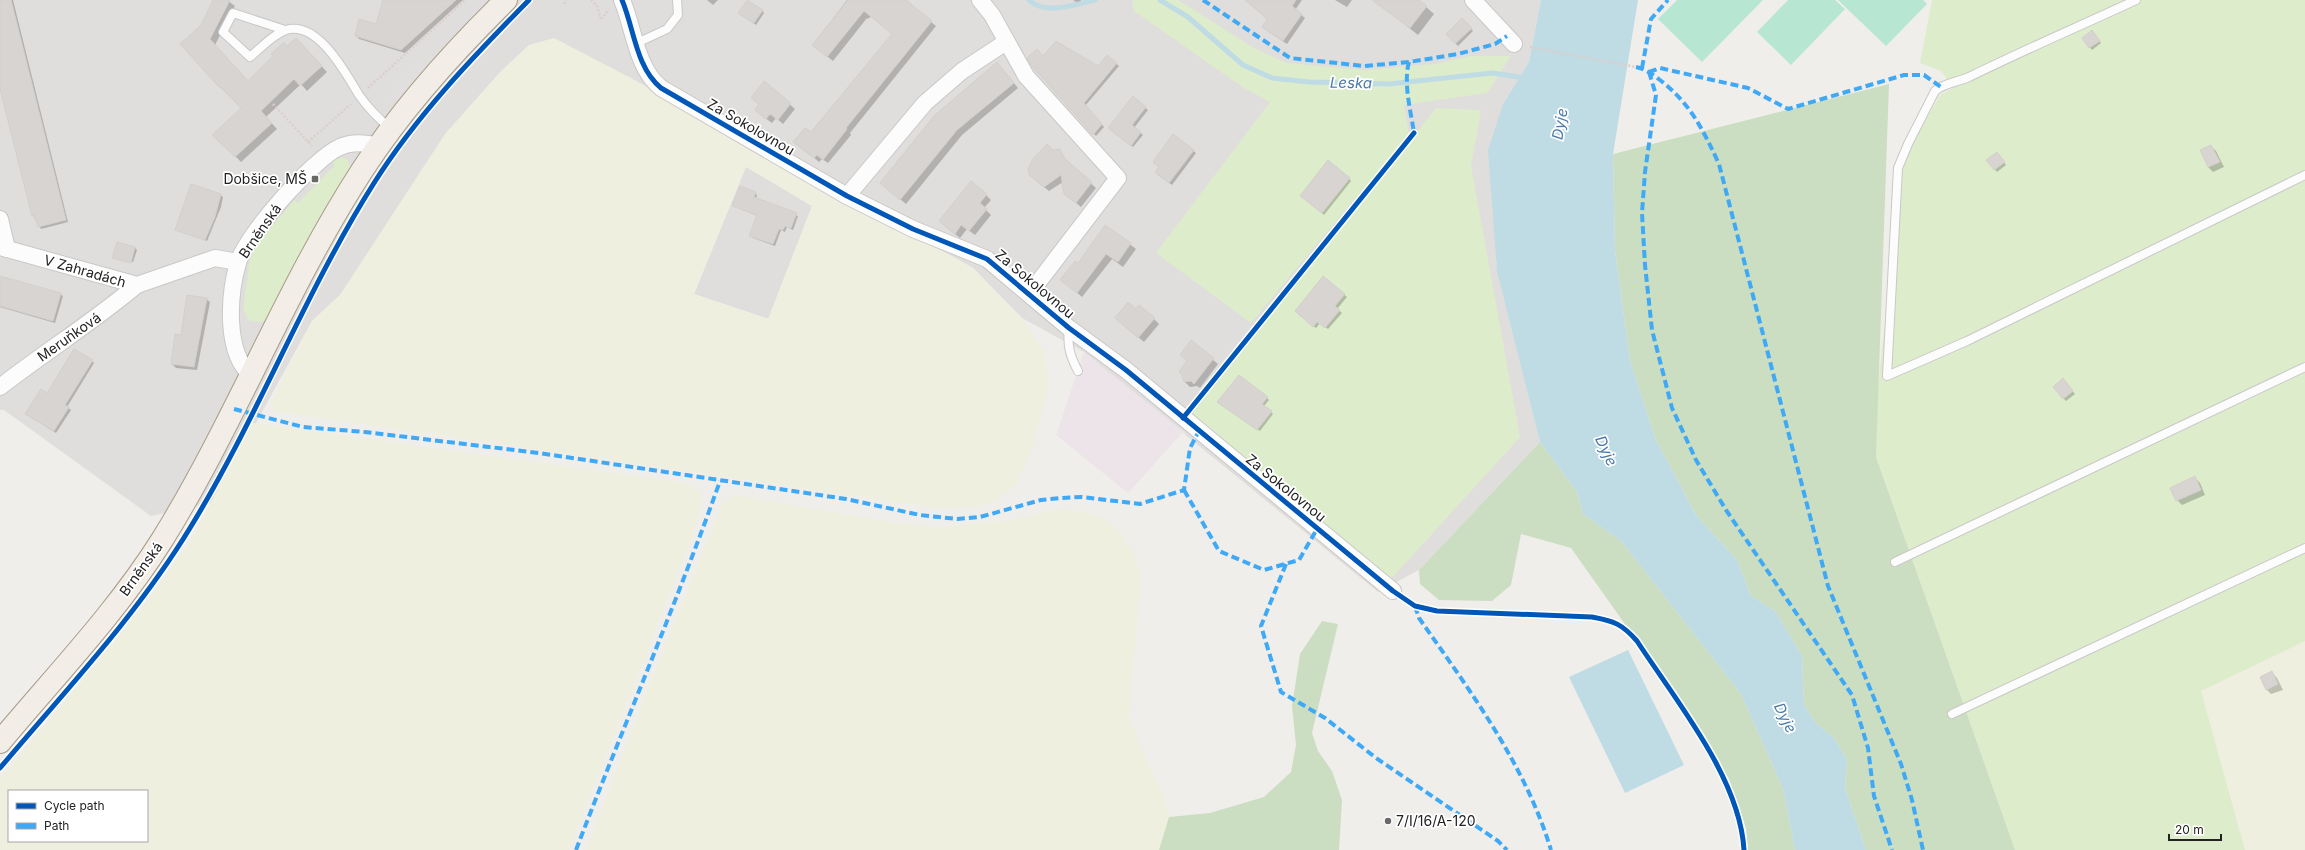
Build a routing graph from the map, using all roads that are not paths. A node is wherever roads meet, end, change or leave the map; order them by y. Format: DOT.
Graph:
graph roads {
  1 [pos="506,0"];
  2 [pos="677,0"];
  3 [pos="980,0"];
  4 [pos="1473,0"];
  5 [pos="2136,0"];
  6 [pos="617,2"];
  7 [pos="285,30"];
  8 [pos="1006,42"];
  9 [pos="637,43"];
  10 [pos="1514,44"];
  11 [pos="385,138"];
  12 [pos="2305,175"];
  13 [pos="847,196"];
  14 [pos="0,219"];
  15 [pos="4,248"];
  16 [pos="238,262"];
  17 [pos="137,285"];
  18 [pos="1030,293"];
  19 [pos="1069,328"];
  20 [pos="2305,367"];
  21 [pos="1078,371"];
  22 [pos="252,376"];
  23 [pos="0,387"];
  24 [pos="2305,548"];
  25 [pos="1895,562"];
  26 [pos="1393,591"];
  27 [pos="1952,714"];
  28 [pos="0,742"];
  1 -- 11 [label="main road, Brněnská"];
  2 -- 9 [label="lane"];
  3 -- 8 [label="street, Za Sokolovnou"];
  4 -- 10 [label="street"];
  5 -- 12 [label="lane"];
  6 -- 9 [label="street, Za Sokolovnou"];
  7 -- 7 [label="lane"];
  7 -- 11 [label="lane"];
  8 -- 13 [label="street"];
  8 -- 18 [label="street, Za Sokolovnou"];
  9 -- 13 [label="street, Za Sokolovnou"];
  11 -- 16 [label="street, Brněnská"];
  11 -- 22 [label="main road, Brněnská"];
  13 -- 18 [label="street, Za Sokolovnou"];
  14 -- 15 [label="street"];
  15 -- 17 [label="street, V Zahradách"];
  16 -- 17 [label="street, V Zahradách"];
  16 -- 22 [label="street, Brněnská"];
  17 -- 23 [label="street, Meruňková"];
  18 -- 19 [label="street, Za Sokolovnou"];
  19 -- 21 [label="lane"];
  19 -- 26 [label="street, Za Sokolovnou"];
  20 -- 25 [label="lane"];
  22 -- 28 [label="main road, Brněnská"];
  24 -- 27 [label="lane"];
}
